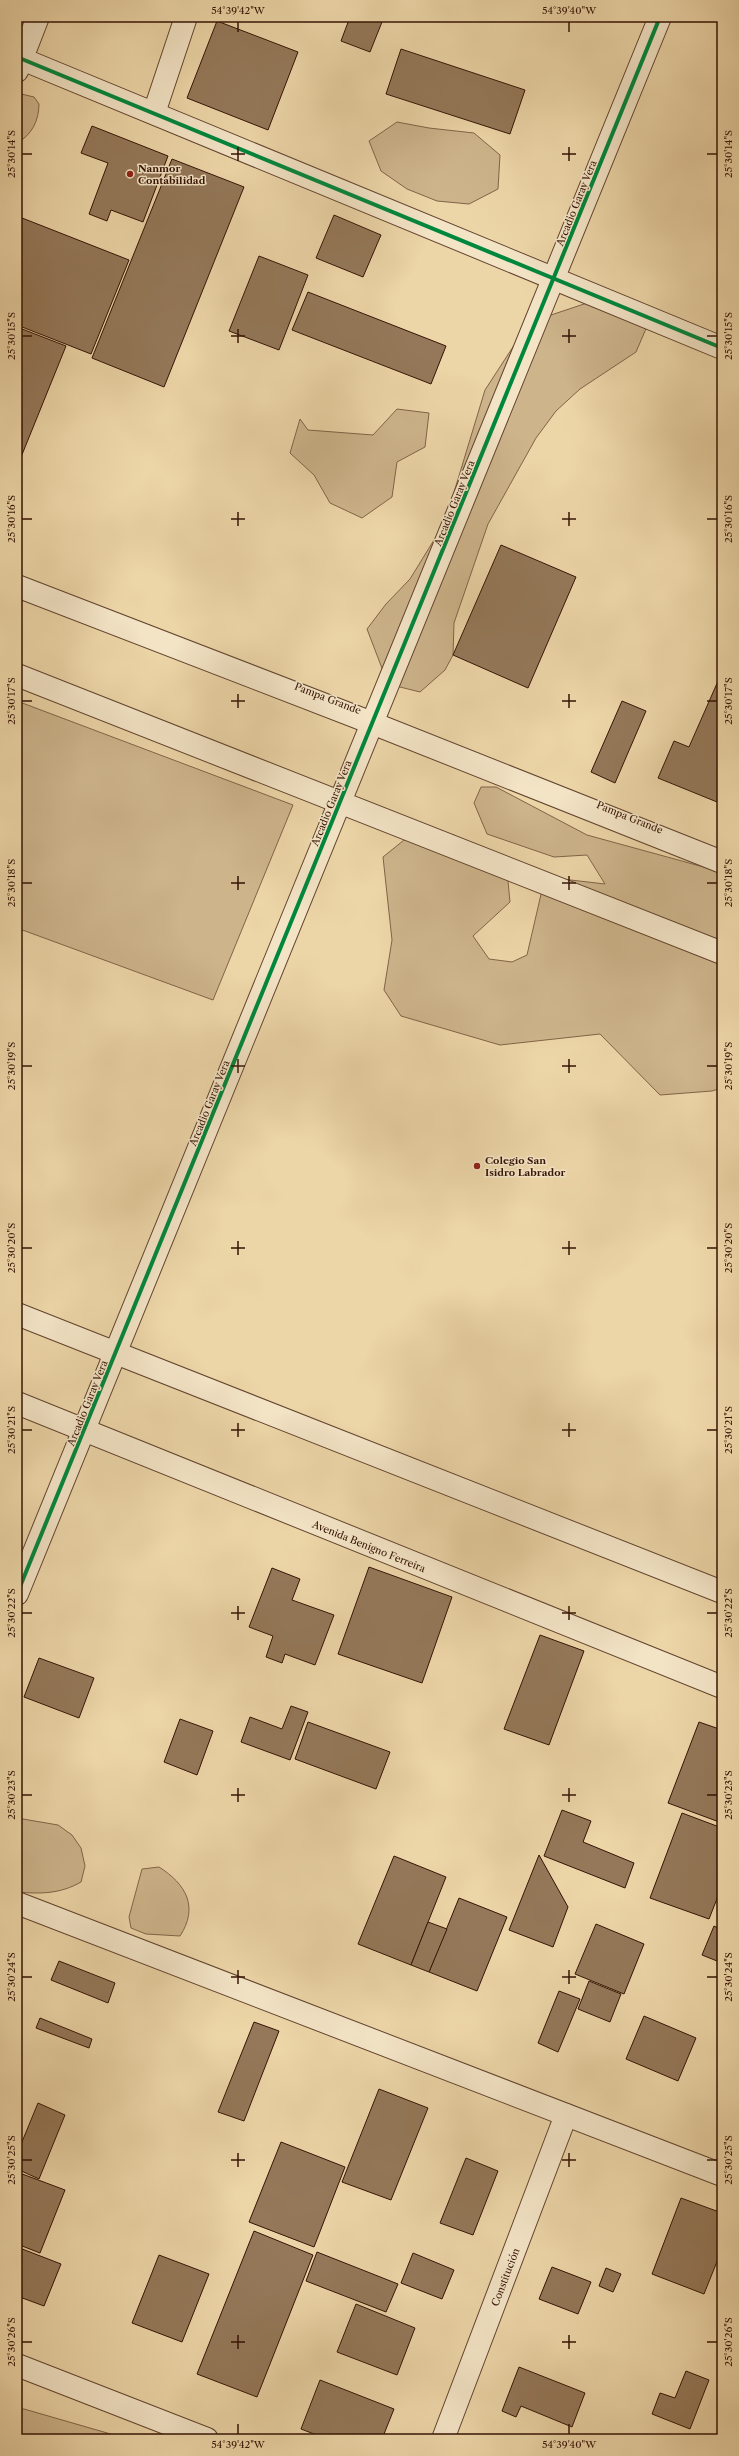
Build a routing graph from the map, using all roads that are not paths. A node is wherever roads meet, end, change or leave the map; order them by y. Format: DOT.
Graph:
graph roads {
  1 [pos="38,17"];
  2 [pos="186,17"];
  3 [pos="660,17"];
  4 [pos="19,62"];
  5 [pos="154,113"];
  6 [pos="553,279"];
  7 [pos="722,348"];
  8 [pos="17,586"];
  9 [pos="17,675"];
  10 [pos="372,723"];
  11 [pos="339,802"];
  12 [pos="722,862"];
  13 [pos="722,953"];
  14 [pos="17,1314"];
  15 [pos="115,1353"];
  16 [pos="17,1403"];
  17 [pos="84,1431"];
  18 [pos="722,1592"];
  19 [pos="17,1594"];
  20 [pos="722,1687"];
  21 [pos="17,1903"];
  22 [pos="566,2115"];
  23 [pos="722,2175"];
  24 [pos="17,2365"];
  25 [pos="207,2439"];
  26 [pos="443,2439"];
  1 -- 4 [label="street"];
  2 -- 5 [label="street"];
  3 -- 6 [label="street, Arcadio Garay Vera"];
  4 -- 5 [label="street"];
  5 -- 6 [label="street"];
  6 -- 7 [label="street"];
  6 -- 10 [label="street, Arcadio Garay Vera"];
  8 -- 10 [label="street, Pampa Grande"];
  9 -- 11 [label="street"];
  10 -- 11 [label="street, Arcadio Garay Vera"];
  10 -- 12 [label="street, Pampa Grande"];
  11 -- 13 [label="street"];
  11 -- 15 [label="street, Arcadio Garay Vera"];
  14 -- 15 [label="street"];
  15 -- 17 [label="street, Arcadio Garay Vera"];
  15 -- 18 [label="street"];
  16 -- 17 [label="street, Avenida Benigno Ferreira"];
  17 -- 19 [label="street, Arcadio Garay Vera"];
  17 -- 20 [label="street, Avenida Benigno Ferreira"];
  21 -- 22 [label="street"];
  22 -- 23 [label="street"];
  22 -- 26 [label="street, Constitución"];
  24 -- 25 [label="street"];
}
